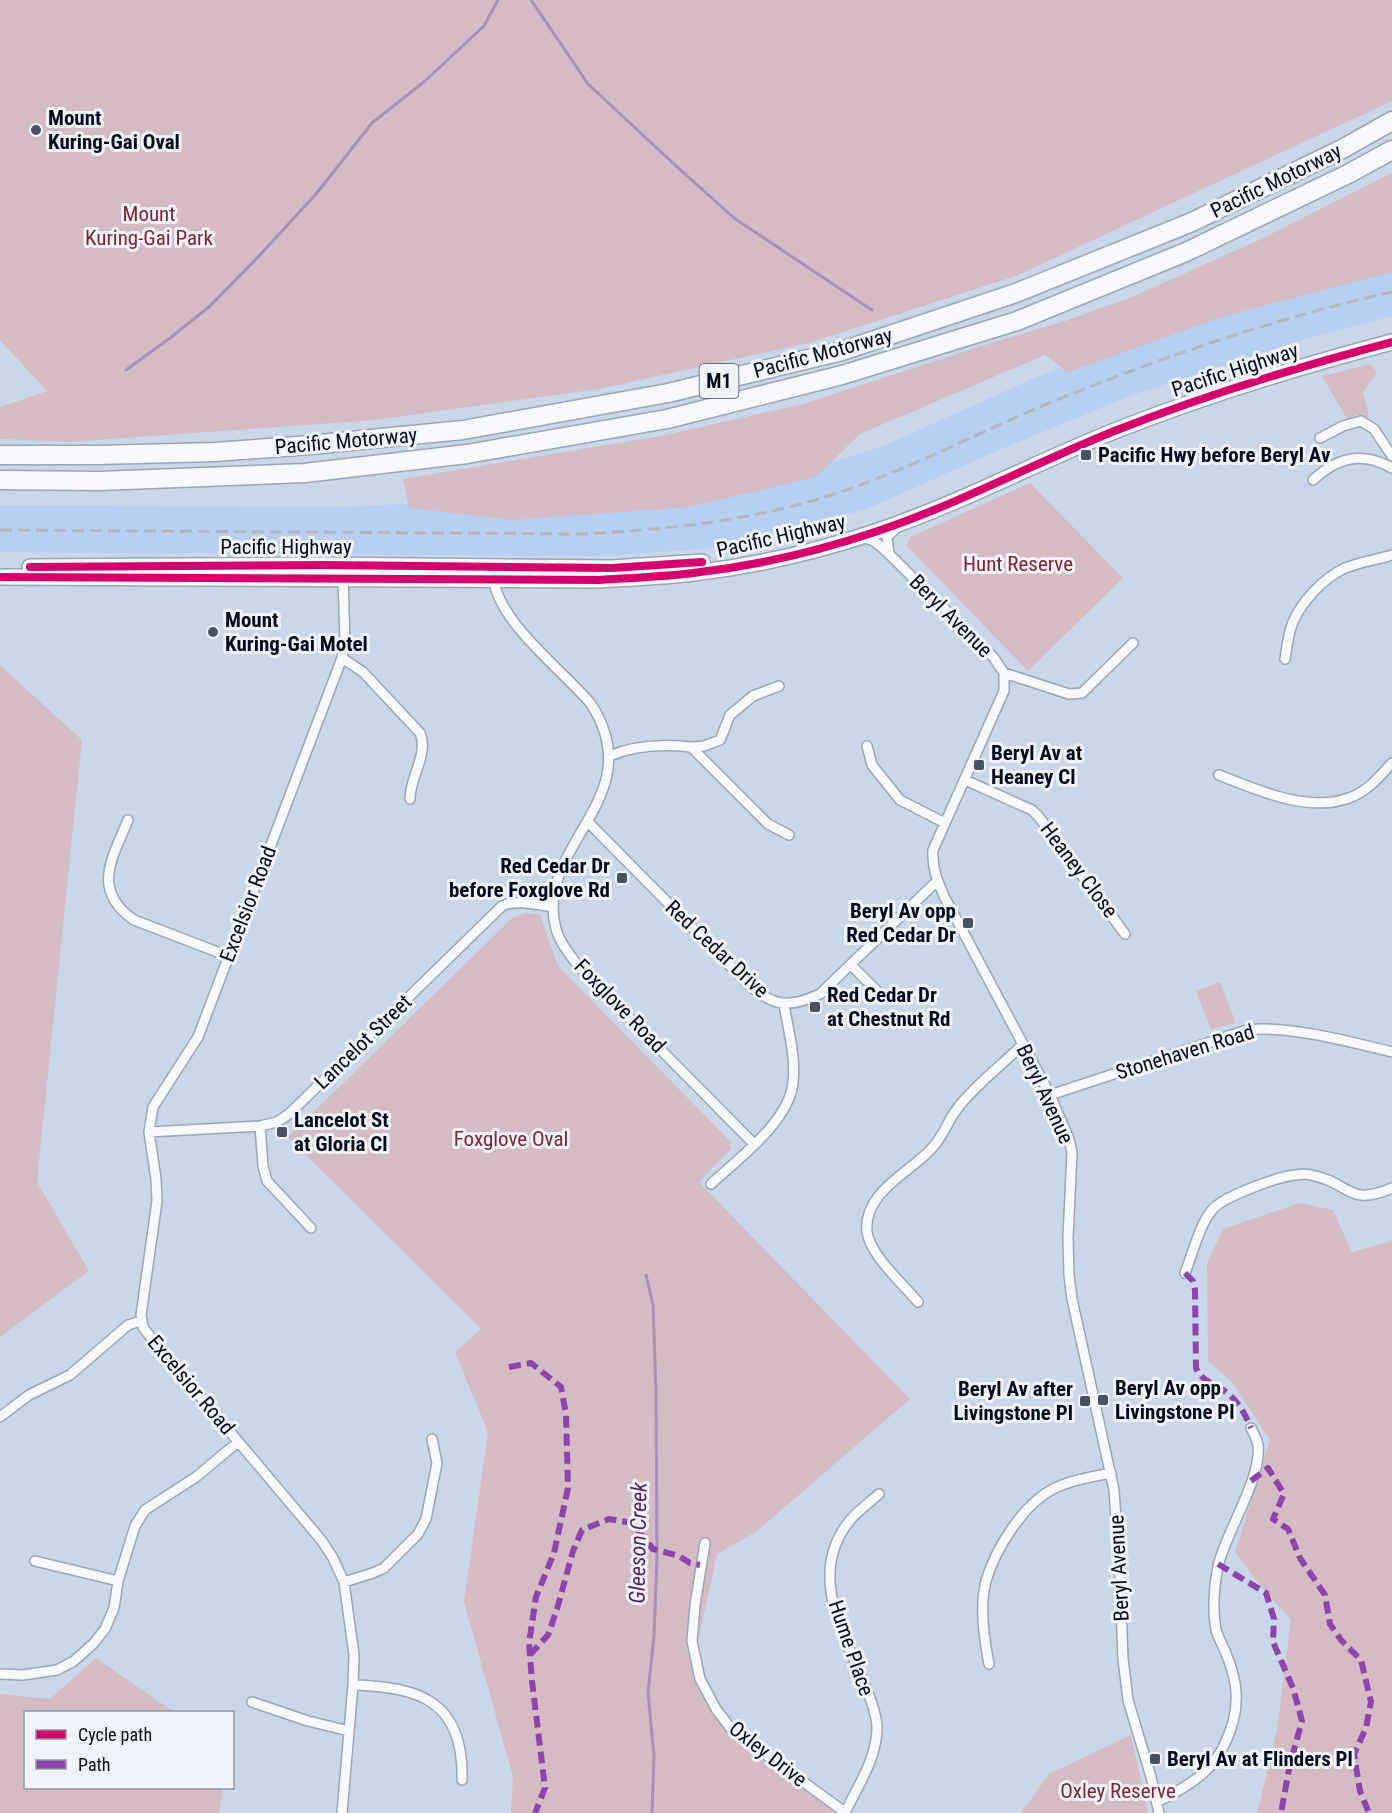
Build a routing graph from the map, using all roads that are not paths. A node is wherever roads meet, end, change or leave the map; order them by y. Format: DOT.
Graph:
graph roads {
  1 [pos="1392,121"];
  2 [pos="1392,150"];
  3 [pos="1392,333"];
  4 [pos="1392,342"];
  5 [pos="1320,438"];
  6 [pos="0,455"];
  7 [pos="1392,456"];
  8 [pos="1392,468"];
  9 [pos="0,480"];
  10 [pos="1312,480"];
  11 [pos="907,520"];
  12 [pos="852,538"];
  13 [pos="890,554"];
  14 [pos="1392,555"];
  15 [pos="0,567"];
  16 [pos="343,572"];
  17 [pos="492,573"];
  18 [pos="0,577"];
  19 [pos="1133,643"];
  20 [pos="342,658"];
  21 [pos="1285,659"];
  22 [pos="1004,673"];
  23 [pos="779,686"];
  24 [pos="867,746"];
  25 [pos="691,747"];
  26 [pos="610,756"];
  27 [pos="1392,763"];
  28 [pos="1219,775"];
  29 [pos="965,780"];
  30 [pos="410,799"];
  31 [pos="128,820"];
  32 [pos="588,822"];
  33 [pos="945,823"];
  34 [pos="789,835"];
  35 [pos="937,881"];
  36 [pos="553,907"];
  37 [pos="1125,934"];
  38 [pos="228,956"];
  39 [pos="851,965"];
  40 [pos="880,994"];
  41 [pos="784,1004"];
  42 [pos="1022,1045"];
  43 [pos="1392,1052"];
  44 [pos="1050,1095"];
  45 [pos="260,1126"];
  46 [pos="149,1132"];
  47 [pos="754,1144"];
  48 [pos="711,1184"];
  49 [pos="1392,1188"];
  50 [pos="311,1228"];
  51 [pos="1185,1274"];
  52 [pos="918,1302"];
  53 [pos="141,1321"];
  54 [pos="0,1417"];
  55 [pos="1251,1428"];
  56 [pos="432,1439"];
  57 [pos="238,1442"];
  58 [pos="1111,1473"];
  59 [pos="879,1494"];
  60 [pos="705,1543"];
  61 [pos="35,1561"];
  62 [pos="118,1581"];
  63 [pos="344,1582"];
  64 [pos="989,1664"];
  65 [pos="0,1674"];
  66 [pos="353,1685"];
  67 [pos="252,1702"];
  68 [pos="349,1731"];
  69 [pos="462,1780"];
  70 [pos="1157,1802"];
  71 [pos="342,1813"];
  72 [pos="845,1813"];
  73 [pos="1159,1813"];
  1 -- 6 [label="highway, Pacific Motorway / M1"];
  2 -- 9 [label="highway, Pacific Motorway / M1"];
  3 -- 17 [label="main road, Pacific Highway"];
  4 -- 11 [label="main road, Pacific Highway"];
  5 -- 7 [label="street"];
  8 -- 10 [label="street"];
  11 -- 12 [label="main road, Pacific Highway"];
  11 -- 13 [label="street"];
  12 -- 13 [label="street, Beryl Avenue"];
  12 -- 17 [label="main road, Pacific Highway"];
  13 -- 22 [label="street, Beryl Avenue"];
  14 -- 21 [label="street"];
  15 -- 16 [label="main road, Pacific Highway"];
  16 -- 17 [label="main road, Pacific Highway"];
  16 -- 18 [label="main road, Pacific Highway"];
  16 -- 20 [label="street, Excelsior Road"];
  17 -- 26 [label="street, Foxglove Road"];
  19 -- 22 [label="street"];
  20 -- 30 [label="street"];
  20 -- 38 [label="street, Excelsior Road"];
  22 -- 29 [label="street, Beryl Avenue"];
  23 -- 25 [label="street"];
  24 -- 33 [label="street"];
  25 -- 26 [label="street"];
  25 -- 34 [label="street"];
  26 -- 32 [label="street, Foxglove Road"];
  27 -- 28 [label="street"];
  29 -- 33 [label="street, Beryl Avenue"];
  29 -- 37 [label="street, Heaney Close"];
  31 -- 38 [label="street"];
  32 -- 36 [label="street, Foxglove Road"];
  32 -- 41 [label="street, Red Cedar Drive"];
  33 -- 35 [label="street, Beryl Avenue"];
  35 -- 39 [label="street, Red Cedar Drive"];
  35 -- 42 [label="street, Beryl Avenue"];
  36 -- 45 [label="street, Lancelot Street"];
  36 -- 47 [label="street, Foxglove Road"];
  38 -- 46 [label="street, Excelsior Road"];
  39 -- 40 [label="street"];
  39 -- 41 [label="street, Red Cedar Drive"];
  41 -- 47 [label="street"];
  42 -- 44 [label="street, Beryl Avenue"];
  42 -- 52 [label="street"];
  43 -- 44 [label="street, Stonehaven Road"];
  44 -- 58 [label="street, Beryl Avenue"];
  45 -- 46 [label="street, Lancelot Street"];
  45 -- 50 [label="street"];
  46 -- 53 [label="street, Excelsior Road"];
  47 -- 48 [label="street"];
  49 -- 51 [label="street"];
  53 -- 54 [label="street"];
  53 -- 57 [label="street, Excelsior Road"];
  55 -- 70 [label="street"];
  56 -- 63 [label="street"];
  57 -- 62 [label="street"];
  57 -- 63 [label="street, Excelsior Road"];
  58 -- 64 [label="street"];
  58 -- 70 [label="street, Beryl Avenue"];
  59 -- 72 [label="street, Hume Place"];
  60 -- 72 [label="street, Oxley Drive"];
  61 -- 62 [label="street"];
  62 -- 65 [label="street"];
  63 -- 66 [label="street, Excelsior Road"];
  66 -- 68 [label="street, Excelsior Road"];
  66 -- 69 [label="street"];
  67 -- 68 [label="street"];
  68 -- 71 [label="street, Excelsior Road"];
  70 -- 73 [label="street, Beryl Avenue"];
}
